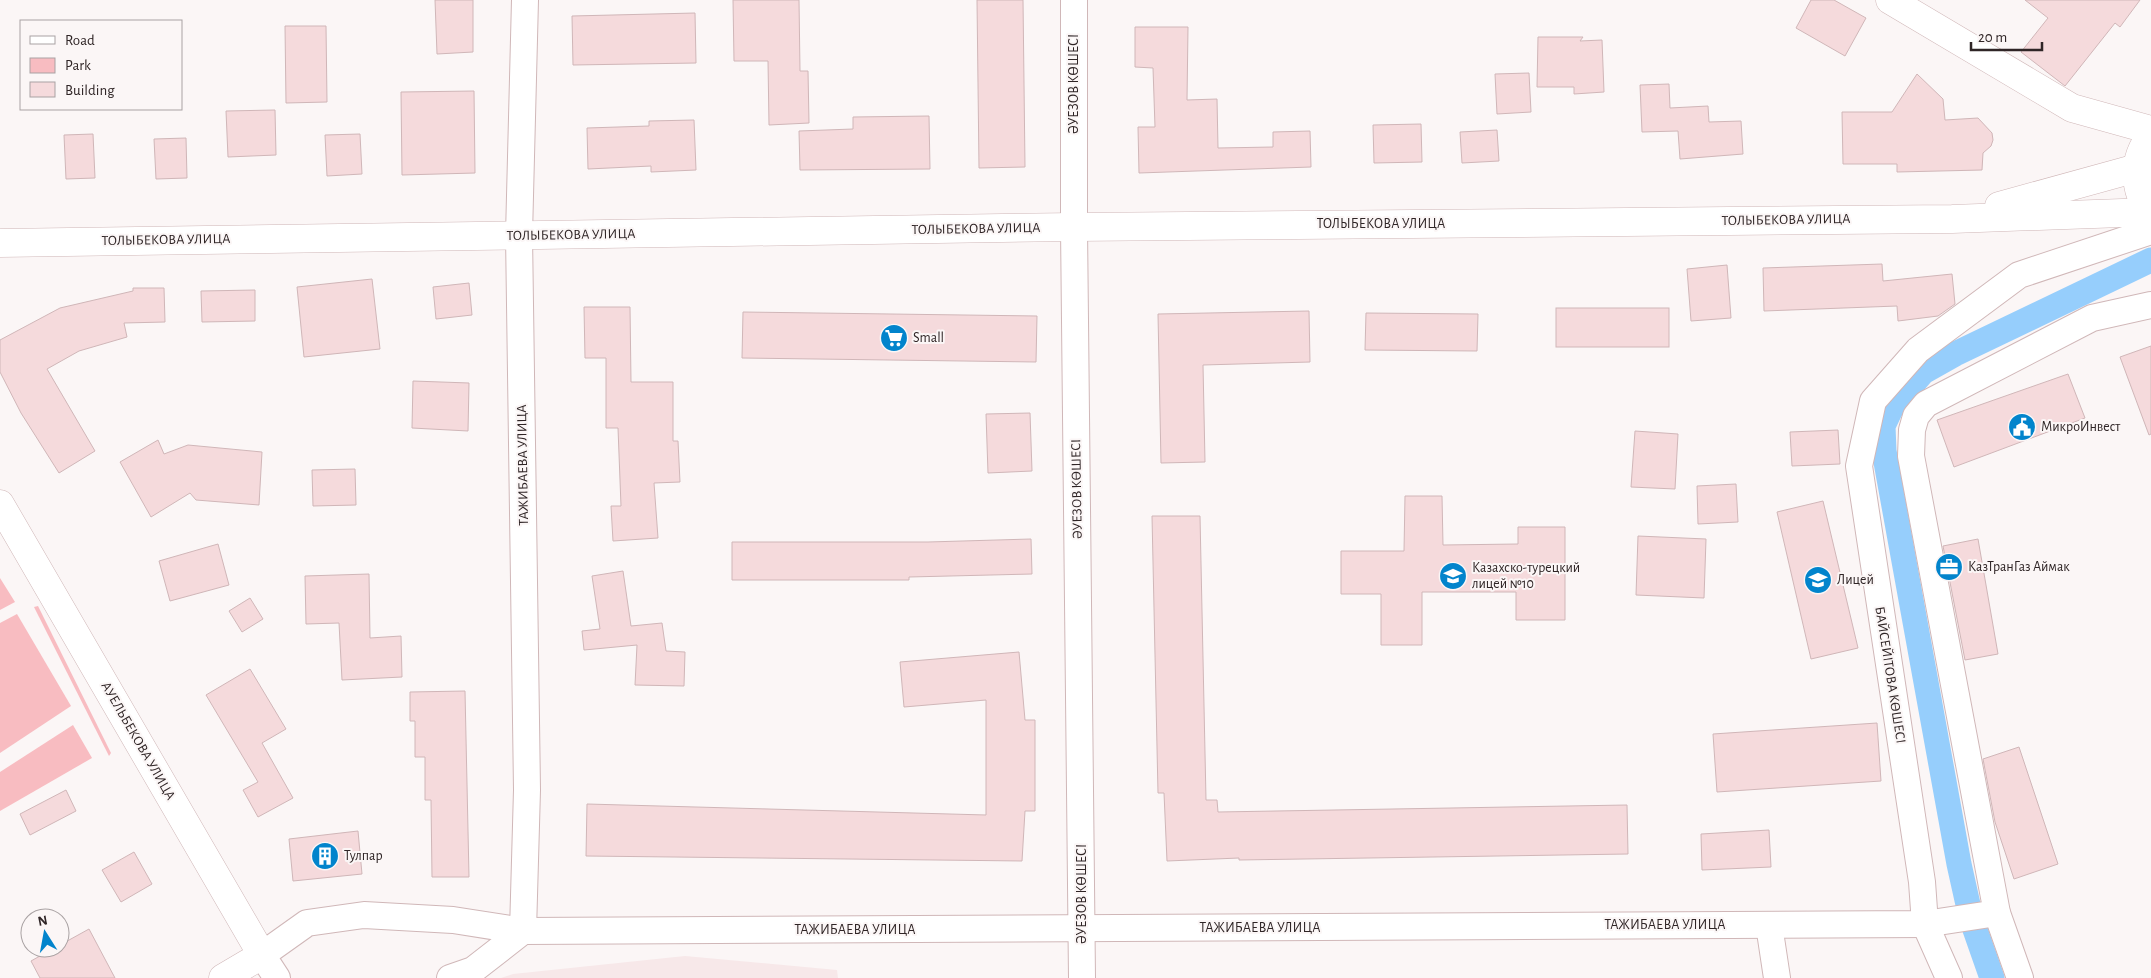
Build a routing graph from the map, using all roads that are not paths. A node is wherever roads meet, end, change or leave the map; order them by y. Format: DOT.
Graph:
graph roads {
  1 [pos="525,0"];
  2 [pos="1074,0"];
  3 [pos="1890,0"];
  4 [pos="2151,130"];
  5 [pos="2151,136"];
  6 [pos="2137,168"];
  7 [pos="1952,219"];
  8 [pos="2151,219"];
  9 [pos="1074,227"];
  10 [pos="519,235"];
  11 [pos="0,243"];
  12 [pos="2151,305"];
  13 [pos="0,504"];
  14 [pos="1997,914"];
  15 [pos="1925,924"];
  16 [pos="1769,925"];
  17 [pos="1082,929"];
  18 [pos="523,931"];
  19 [pos="262,955"];
  20 [pos="223,978"];
  21 [pos="276,978"];
  22 [pos="450,978"];
  23 [pos="1082,978"];
  24 [pos="1778,978"];
  25 [pos="1949,978"];
  26 [pos="2020,978"];
  1 -- 10 [label="street, ТАЖИБАЕВА УЛИЦА"];
  2 -- 9 [label="street, ӘУЕЗОВ КӨШЕСІ"];
  3 -- 4 [label="street"];
  5 -- 6 [label="street"];
  6 -- 7 [label="street"];
  6 -- 8 [label="street"];
  7 -- 8 [label="street"];
  7 -- 9 [label="street, ТОЛЫБЕКОВА УЛИЦА"];
  8 -- 15 [label="street, БАЙСЕЙІТОВА КӨШЕСІ"];
  9 -- 10 [label="street, ТОЛЫБЕКОВА УЛИЦА"];
  9 -- 17 [label="street, ӘУЕЗОВ КӨШЕСІ"];
  10 -- 11 [label="street, ТОЛЫБЕКОВА УЛИЦА"];
  10 -- 18 [label="street, ТАЖИБАЕВА УЛИЦА"];
  12 -- 14 [label="street"];
  13 -- 19 [label="street, АУЕЛЬБЕКОВА УЛИЦА"];
  14 -- 15 [label="street, ТАЖИБАЕВА УЛИЦА"];
  14 -- 26 [label="street"];
  15 -- 16 [label="street, ТАЖИБАЕВА УЛИЦА"];
  15 -- 25 [label="street, БАЙСЕЙІТОВА КӨШЕСІ"];
  16 -- 17 [label="street, ТАЖИБАЕВА УЛИЦА"];
  16 -- 24 [label="street"];
  17 -- 18 [label="street, ТАЖИБАЕВА УЛИЦА"];
  17 -- 23 [label="street, ӘУЕЗОВ КӨШЕСІ"];
  18 -- 19 [label="street, ТАЖИБАЕВА УЛИЦА"];
  18 -- 22 [label="street"];
  19 -- 20 [label="street, ТАЖИБАЕВА УЛИЦА"];
  19 -- 21 [label="street, АУЕЛЬБЕКОВА УЛИЦА"];
}
